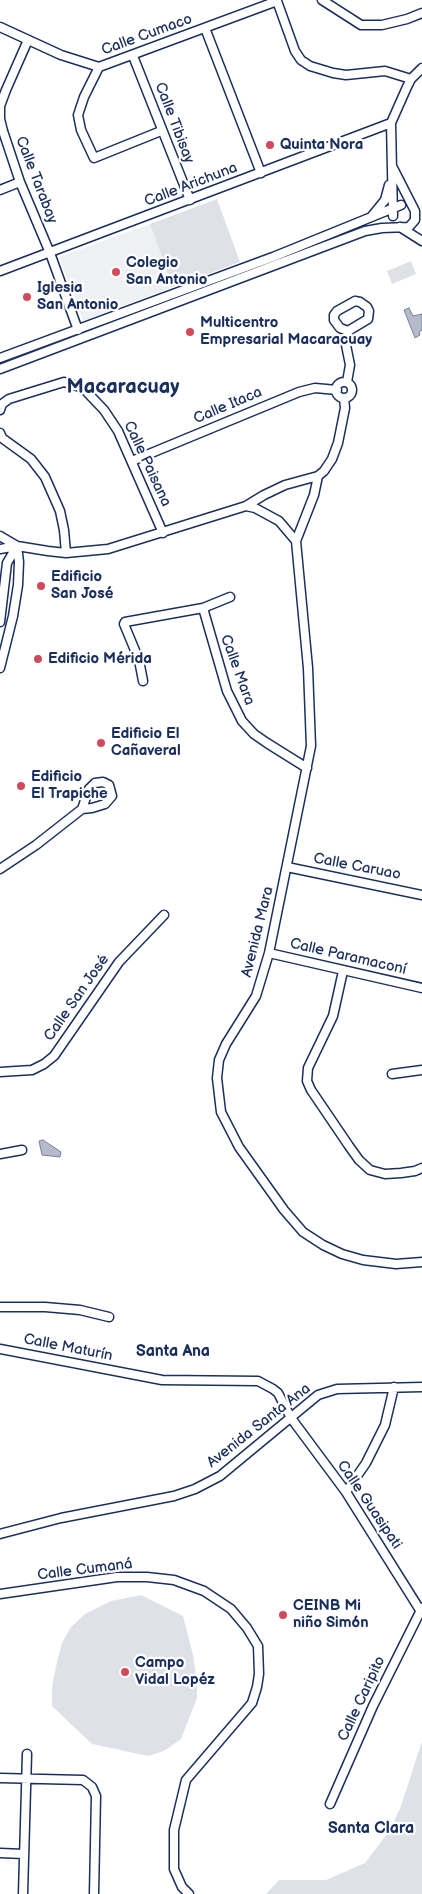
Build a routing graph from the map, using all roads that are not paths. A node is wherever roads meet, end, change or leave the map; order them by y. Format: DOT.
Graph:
graph roads {
  1 [pos="322,0"];
  2 [pos="277,1"];
  3 [pos="422,13"];
  4 [pos="0,27"];
  5 [pos="205,28"];
  6 [pos="28,40"];
  7 [pos="133,56"];
  8 [pos="99,67"];
  9 [pos="422,68"];
  10 [pos="412,79"];
  11 [pos="391,123"];
  12 [pos="161,131"];
  13 [pos="392,166"];
  14 [pos="261,173"];
  15 [pos="20,182"];
  16 [pos="0,190"];
  17 [pos="190,200"];
  18 [pos="415,211"];
  19 [pos="392,212"];
  20 [pos="370,218"];
  21 [pos="422,221"];
  22 [pos="400,227"];
  23 [pos="422,241"];
  24 [pos="50,253"];
  25 [pos="0,272"];
  26 [pos="78,330"];
  27 [pos="348,332"];
  28 [pos="0,358"];
  29 [pos="0,369"];
  30 [pos="347,382"];
  31 [pos="337,390"];
  32 [pos="344,398"];
  33 [pos="0,410"];
  34 [pos="0,432"];
  35 [pos="132,461"];
  36 [pos="318,476"];
  37 [pos="246,506"];
  38 [pos="163,533"];
  39 [pos="0,536"];
  40 [pos="296,541"];
  41 [pos="17,546"];
  42 [pos="0,549"];
  43 [pos="66,553"];
  44 [pos="230,597"];
  45 [pos="203,608"];
  46 [pos="0,622"];
  47 [pos="11,624"];
  48 [pos="0,668"];
  49 [pos="143,681"];
  50 [pos="307,768"];
  51 [pos="82,810"];
  52 [pos="287,867"];
  53 [pos="0,869"];
  54 [pos="422,895"];
  55 [pos="164,914"];
  56 [pos="269,953"];
  57 [pos="343,971"];
  58 [pos="422,988"];
  59 [pos="422,1070"];
  60 [pos="0,1072"];
  61 [pos="392,1074"];
  62 [pos="22,1150"];
  63 [pos="0,1154"];
  64 [pos="422,1168"];
  65 [pos="422,1262"];
  66 [pos="0,1308"];
  67 [pos="109,1317"];
  68 [pos="0,1349"];
  69 [pos="422,1386"];
  70 [pos="394,1387"];
  71 [pos="291,1418"];
  72 [pos="346,1492"];
  73 [pos="0,1534"];
  74 [pos="0,1594"];
  75 [pos="421,1609"];
  76 [pos="28,1754"];
  77 [pos="0,1778"];
  78 [pos="27,1779"];
  79 [pos="330,1804"];
  80 [pos="0,1853"];
  81 [pos="24,1854"];
  82 [pos="23,1894"];
  83 [pos="94,1894"];
  84 [pos="189,1894"];
  1 -- 3 [label="street"];
  2 -- 5 [label="street, Calle Cumaco"];
  2 -- 10 [label="street"];
  4 -- 6 [label="street, Calle Cumaco"];
  5 -- 7 [label="street, Calle Cumaco"];
  5 -- 14 [label="street"];
  6 -- 8 [label="street, Calle Cumaco"];
  6 -- 15 [label="street, Calle Tarabay"];
  7 -- 8 [label="street, Calle Cumaco"];
  7 -- 12 [label="street, Calle Tibisay"];
  8 -- 12 [label="street"];
  9 -- 10 [label="street"];
  10 -- 11 [label="street"];
  11 -- 13 [label="street"];
  11 -- 14 [label="street, Calle Arichuna"];
  12 -- 17 [label="street, Calle Tibisay"];
  13 -- 18 [label="street"];
  13 -- 19 [label="street"];
  13 -- 20 [label="street"];
  14 -- 17 [label="street, Calle Arichuna"];
  15 -- 16 [label="street"];
  15 -- 24 [label="street, Calle Tarabay"];
  17 -- 24 [label="street, Calle Arichuna"];
  18 -- 19 [label="street"];
  18 -- 21 [label="street"];
  18 -- 22 [label="street"];
  19 -- 20 [label="street"];
  19 -- 22 [label="street"];
  20 -- 26 [label="street"];
  22 -- 23 [label="street"];
  22 -- 29 [label="street"];
  24 -- 25 [label="street, Calle Arichuna"];
  24 -- 26 [label="street, Calle Tarabay"];
  26 -- 28 [label="street"];
  27 -- 27 [label="street"];
  27 -- 30 [label="street"];
  30 -- 31 [label="street"];
  30 -- 32 [label="street"];
  31 -- 32 [label="street"];
  31 -- 35 [label="street, Calle Itaca"];
  32 -- 36 [label="street"];
  33 -- 35 [label="street, Calle Paisana"];
  34 -- 43 [label="street"];
  35 -- 38 [label="street, Calle Paisana"];
  36 -- 37 [label="street"];
  36 -- 40 [label="street"];
  37 -- 38 [label="street"];
  37 -- 40 [label="street"];
  38 -- 43 [label="street"];
  39 -- 41 [label="street"];
  40 -- 50 [label="street, Avenida Mara"];
  41 -- 42 [label="street"];
  41 -- 43 [label="street"];
  41 -- 46 [label="street"];
  41 -- 47 [label="street"];
  44 -- 45 [label="street"];
  45 -- 49 [label="street"];
  45 -- 50 [label="street, Calle Mara"];
  46 -- 47 [label="street"];
  47 -- 48 [label="street"];
  50 -- 52 [label="street, Avenida Mara"];
  51 -- 53 [label="street"];
  52 -- 54 [label="street, Calle Caruao"];
  52 -- 56 [label="street, Avenida Mara"];
  55 -- 60 [label="street, Calle San José"];
  56 -- 57 [label="street, Calle Paramaconí"];
  56 -- 65 [label="street, Avenida Mara"];
  57 -- 58 [label="street, Calle Paramaconí"];
  57 -- 64 [label="street"];
  59 -- 61 [label="street"];
  62 -- 63 [label="street"];
  66 -- 67 [label="street"];
  68 -- 71 [label="street, Calle Maturín"];
  69 -- 70 [label="street, Avenida Santa Ana"];
  70 -- 71 [label="street, Avenida Santa Ana"];
  70 -- 72 [label="street"];
  71 -- 72 [label="street, Calle Guasipati"];
  71 -- 73 [label="street, Avenida Santa Ana"];
  72 -- 75 [label="street, Calle Guasipati"];
  74 -- 84 [label="street, Calle Cumaná"];
  75 -- 79 [label="street, Calle Caripito"];
  76 -- 78 [label="street"];
  77 -- 78 [label="street"];
  78 -- 81 [label="street"];
  78 -- 83 [label="street"];
  80 -- 81 [label="street"];
  81 -- 82 [label="street"];
}
